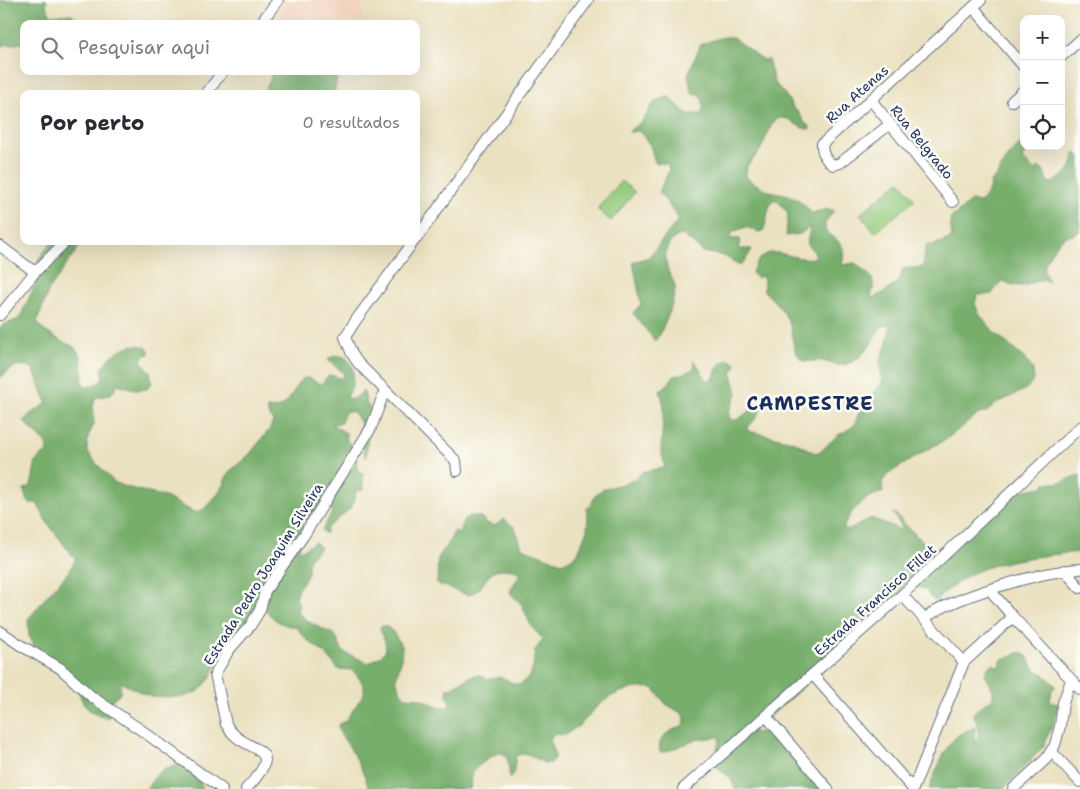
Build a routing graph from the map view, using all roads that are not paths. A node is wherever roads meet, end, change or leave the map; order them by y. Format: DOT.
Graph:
graph roads {
  1 [pos="278,0"];
  2 [pos="588,0"];
  3 [pos="977,4"];
  4 [pos="263,20"];
  5 [pos="1080,40"];
  6 [pos="1065,53"];
  7 [pos="1020,62"];
  8 [pos="220,75"];
  9 [pos="209,90"];
  10 [pos="1020,93"];
  11 [pos="871,100"];
  12 [pos="1012,100"];
  13 [pos="889,125"];
  14 [pos="954,202"];
  15 [pos="420,233"];
  16 [pos="62,245"];
  17 [pos="411,245"];
  18 [pos="0,246"];
  19 [pos="35,272"];
  20 [pos="0,315"];
  21 [pos="384,390"];
  22 [pos="1080,427"];
  23 [pos="457,471"];
  24 [pos="1080,569"];
  25 [pos="1064,570"];
  26 [pos="1080,588"];
  27 [pos="990,590"];
  28 [pos="902,596"];
  29 [pos="1013,617"];
  30 [pos="924,618"];
  31 [pos="0,631"];
  32 [pos="964,662"];
  33 [pos="813,675"];
  34 [pos="1071,680"];
  35 [pos="1080,689"];
  36 [pos="766,716"];
  37 [pos="1051,751"];
  38 [pos="1080,782"];
  39 [pos="222,789"];
  40 [pos="246,789"];
  41 [pos="683,789"];
  42 [pos="828,789"];
  43 [pos="913,789"];
  44 [pos="1013,789"];
  1 -- 4 [label="street"];
  2 -- 15 [label="street"];
  3 -- 7 [label="street"];
  3 -- 11 [label="street, Rua Atenas"];
  5 -- 6 [label="street"];
  8 -- 9 [label="street"];
  10 -- 12 [label="street"];
  11 -- 13 [label="street, Rua Belgrado"];
  11 -- 13 [label="street, Rua Atenas"];
  13 -- 14 [label="street, Rua Belgrado"];
  16 -- 19 [label="street"];
  17 -- 21 [label="street"];
  18 -- 19 [label="street"];
  19 -- 20 [label="street"];
  21 -- 23 [label="street"];
  21 -- 40 [label="street, Estrada Pedro Joaquim Silveira"];
  22 -- 28 [label="street, Estrada Francisco Fillet"];
  24 -- 25 [label="street"];
  25 -- 26 [label="street"];
  25 -- 27 [label="street"];
  27 -- 29 [label="street"];
  27 -- 30 [label="street"];
  28 -- 30 [label="street"];
  28 -- 33 [label="street, Estrada Francisco Fillet"];
  29 -- 32 [label="street"];
  29 -- 34 [label="street"];
  30 -- 32 [label="street"];
  31 -- 39 [label="street"];
  32 -- 43 [label="street"];
  33 -- 36 [label="street, Estrada Francisco Fillet"];
  33 -- 43 [label="street"];
  34 -- 35 [label="street"];
  34 -- 37 [label="street"];
  36 -- 41 [label="street, Estrada Francisco Fillet"];
  36 -- 42 [label="street"];
  37 -- 38 [label="street"];
  37 -- 44 [label="street"];
}
